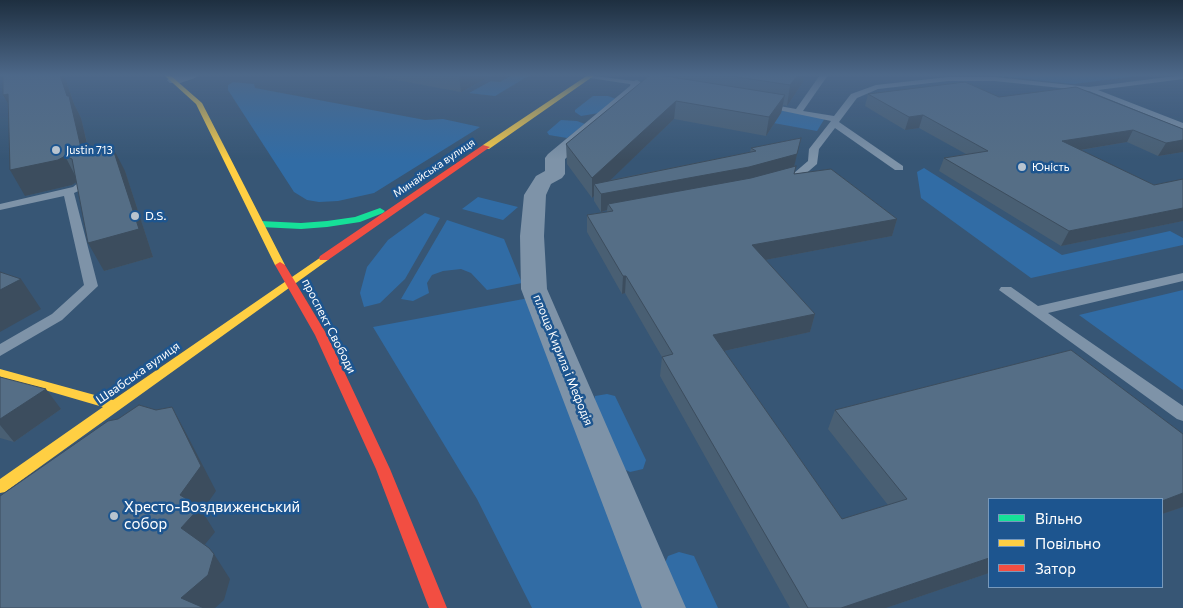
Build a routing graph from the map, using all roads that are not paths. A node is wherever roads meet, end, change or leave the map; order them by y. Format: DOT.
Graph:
graph roads {
  1 [pos="199,103"];
  2 [pos="550,103"];
  3 [pos="618,103"];
  4 [pos="752,103"];
  5 [pos="804,103"];
  6 [pos="849,103"];
  7 [pos="1126,103"];
  8 [pos="798,112"];
  9 [pos="836,121"];
  10 [pos="1183,126"];
  11 [pos="899,168"];
  12 [pos="773,182"];
  13 [pos="409,200"];
  14 [pos="0,207"];
  15 [pos="260,224"];
  16 [pos="1183,277"];
  17 [pos="290,281"];
  18 [pos="1006,290"];
  19 [pos="1036,311"];
  20 [pos="0,351"];
  21 [pos="0,373"];
  22 [pos="115,406"];
  23 [pos="1183,415"];
  24 [pos="0,486"];
  25 [pos="438,608"];
  26 [pos="664,608"];
  1 -- 15 [label="main road, проспект Свободи"];
  2 -- 13 [label="main road, Минайська вулиця"];
  3 -- 26 [label="street, площа Кирила і Мефодія"];
  4 -- 8 [label="lane"];
  5 -- 8 [label="lane"];
  6 -- 9 [label="lane"];
  7 -- 10 [label="lane"];
  8 -- 9 [label="lane"];
  9 -- 11 [label="lane"];
  9 -- 12 [label="lane"];
  13 -- 15 [label="main road"];
  13 -- 17 [label="main road, Минайська вулиця"];
  14 -- 20 [label="lane"];
  15 -- 17 [label="main road, проспект Свободи"];
  16 -- 19 [label="lane"];
  17 -- 22 [label="main road, Швабська вулиця"];
  17 -- 25 [label="main road, проспект Свободи"];
  18 -- 19 [label="lane"];
  19 -- 23 [label="lane"];
  21 -- 22 [label="main road"];
  22 -- 24 [label="main road, Швабська вулиця"];
}
